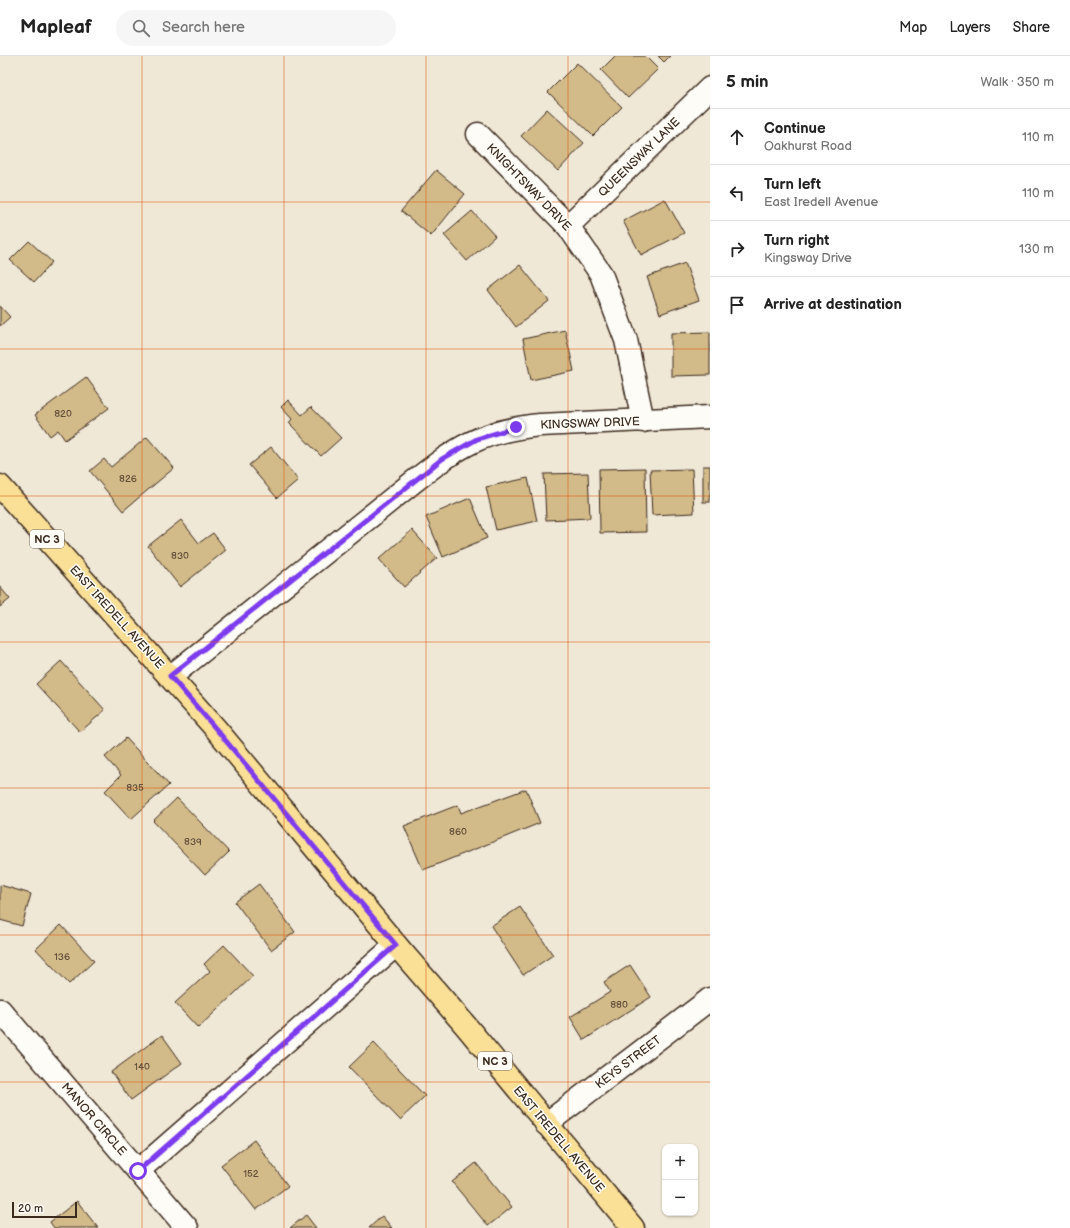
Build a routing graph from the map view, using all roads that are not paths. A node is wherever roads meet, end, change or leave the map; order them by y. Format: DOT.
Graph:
graph roads {
  1 [pos="710,88"];
  2 [pos="478,134"];
  3 [pos="568,226"];
  4 [pos="710,417"];
  5 [pos="643,421"];
  6 [pos="0,486"];
  7 [pos="170,676"];
  8 [pos="396,945"];
  9 [pos="710,999"];
  10 [pos="0,1010"];
  11 [pos="546,1124"];
  12 [pos="138,1171"];
  13 [pos="187,1228"];
  14 [pos="633,1228"];
  1 -- 3 [label="street, QUEENSWAY LANE"];
  2 -- 3 [label="street, KNIGHTSWAY DRIVE"];
  3 -- 5 [label="street, KNIGHTSWAY DRIVE"];
  4 -- 5 [label="street, KINGSWAY DRIVE"];
  5 -- 7 [label="street, KINGSWAY DRIVE"];
  6 -- 7 [label="main road, EAST IREDELL AVENUE / NC 3"];
  7 -- 8 [label="main road, EAST IREDELL AVENUE / NC 3"];
  8 -- 11 [label="main road, EAST IREDELL AVENUE / NC 3"];
  8 -- 12 [label="street"];
  9 -- 11 [label="street, KEYS STREET"];
  10 -- 12 [label="street, MANOR CIRCLE"];
  11 -- 14 [label="main road, EAST IREDELL AVENUE / NC 3"];
  12 -- 13 [label="street, MANOR CIRCLE"];
}
